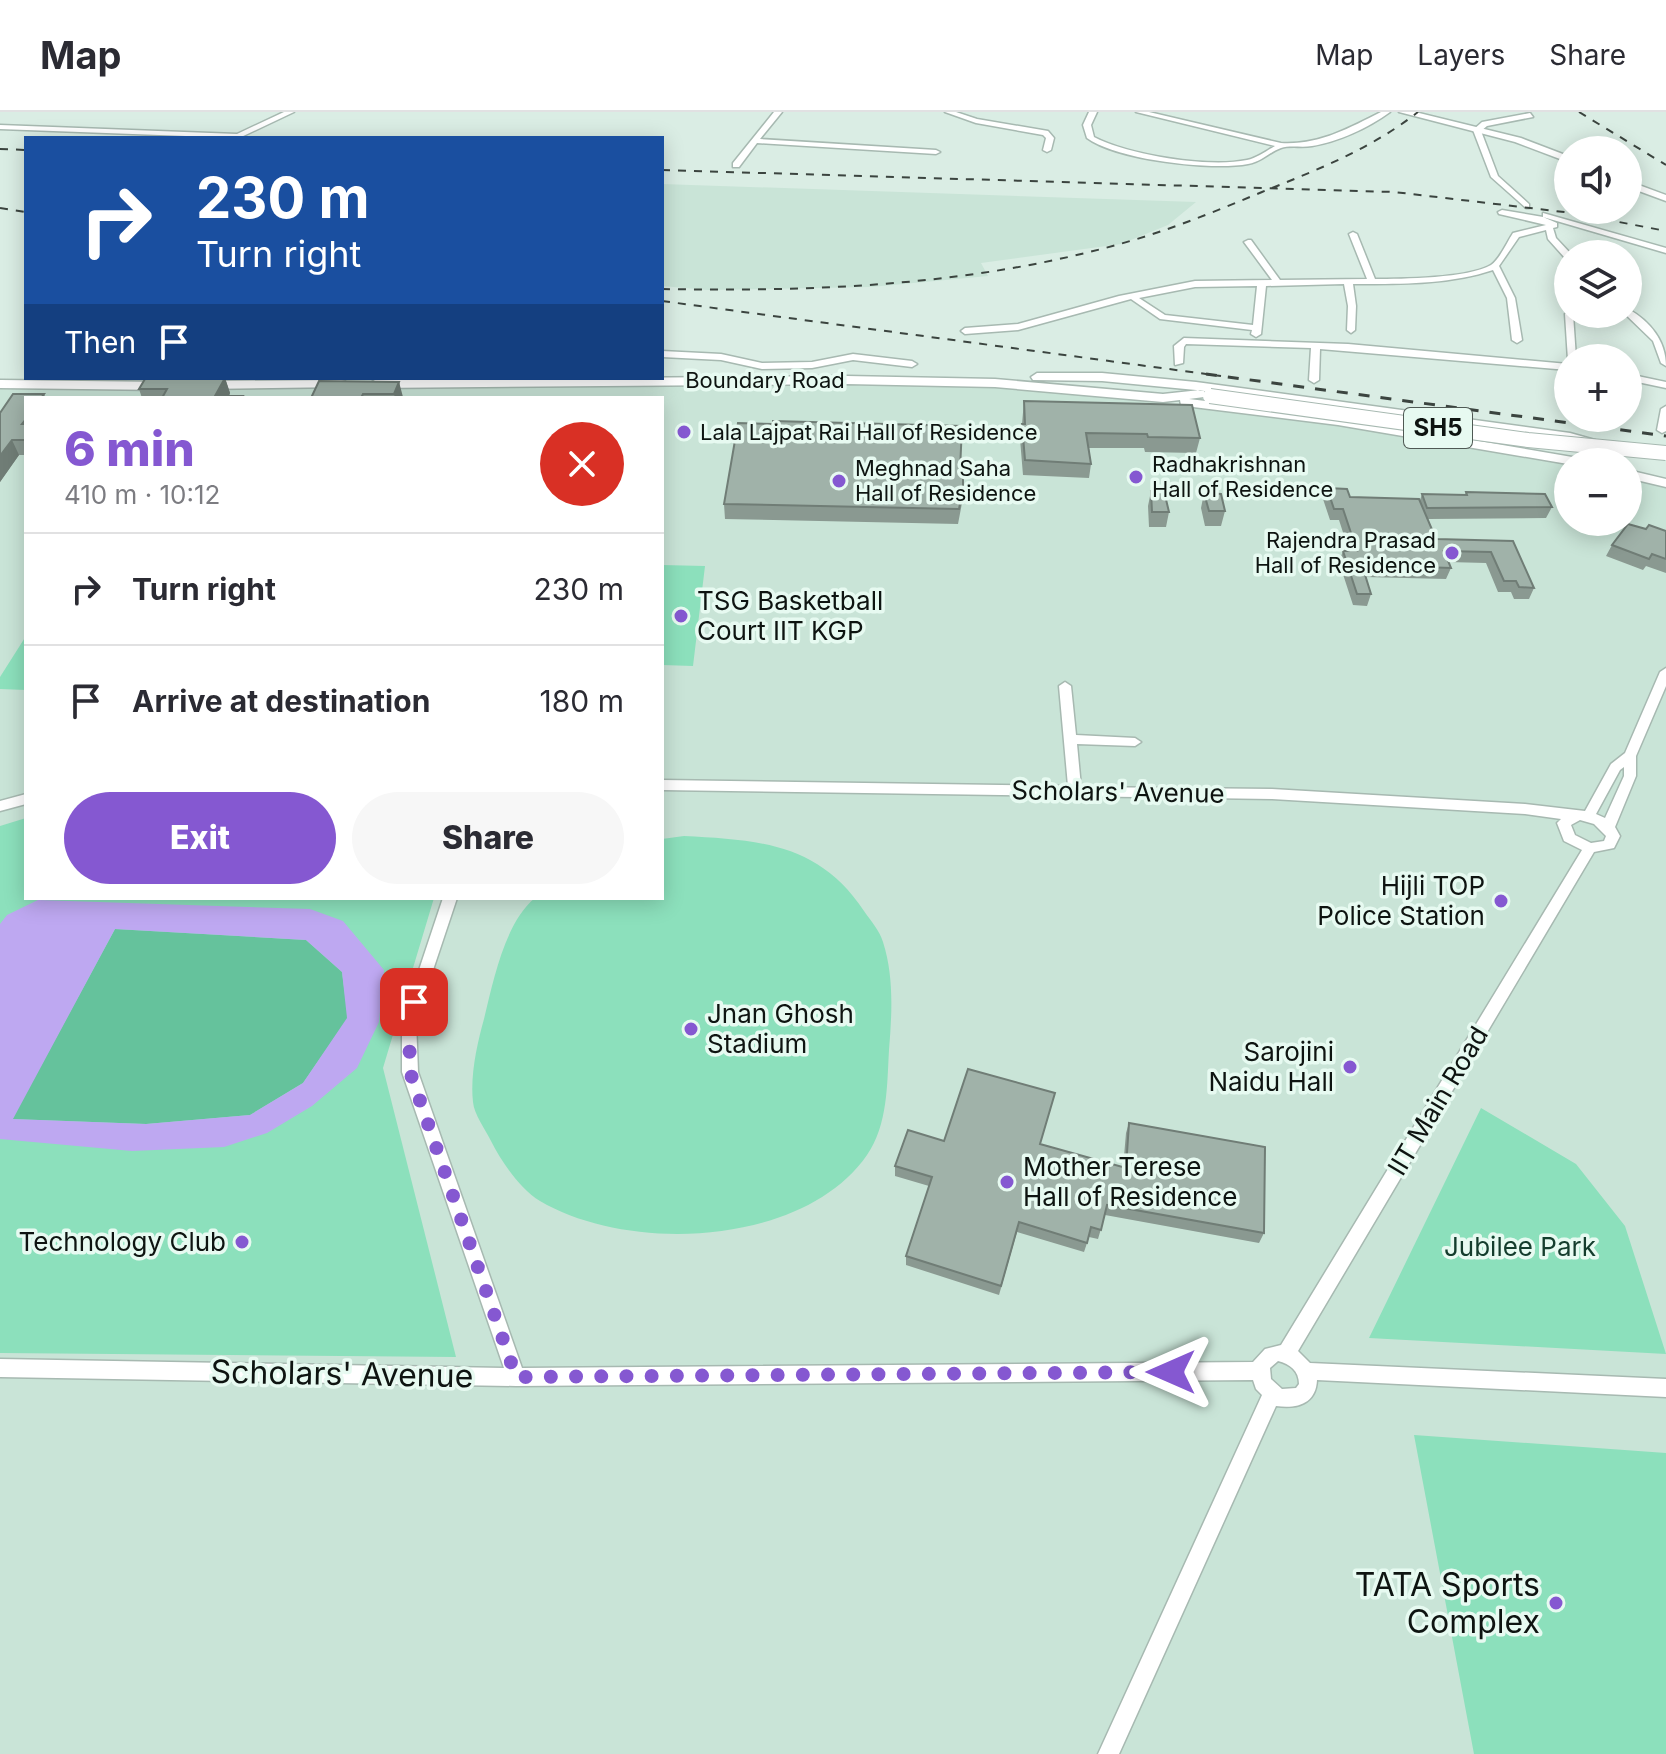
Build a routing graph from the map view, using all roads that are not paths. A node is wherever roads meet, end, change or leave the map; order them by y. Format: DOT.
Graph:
graph roads {
  1 [pos="290,112"];
  2 [pos="778,112"];
  3 [pos="949,112"];
  4 [pos="1093,112"];
  5 [pos="1140,112"];
  6 [pos="1386,112"];
  7 [pos="1404,112"];
  8 [pos="1530,115"];
  9 [pos="0,127"];
  10 [pos="1480,137"];
  11 [pos="754,141"];
  12 [pos="1281,145"];
  13 [pos="1047,150"];
  14 [pos="936,152"];
  15 [pos="1554,154"];
  16 [pos="736,165"];
  17 [pos="1642,189"];
  18 [pos="1666,198"];
  19 [pos="1502,212"];
  20 [pos="1550,229"];
  21 [pos="1353,234"];
  22 [pos="1554,241"];
  23 [pos="1248,242"];
  24 [pos="1666,251"];
  25 [pos="1495,266"];
  26 [pos="1348,281"];
  27 [pos="1372,281"];
  28 [pos="1278,283"];
  29 [pos="1262,284"];
  30 [pos="1132,296"];
  31 [pos="1642,326"];
  32 [pos="1255,328"];
  33 [pos="1351,330"];
  34 [pos="965,331"];
  35 [pos="1517,340"];
  36 [pos="1269,344"];
  37 [pos="1316,346"];
  38 [pos="664,354"];
  39 [pos="1178,363"];
  40 [pos="1666,363"];
  41 [pos="912,364"];
  42 [pos="1554,366"];
  43 [pos="1102,377"];
  44 [pos="641,380"];
  45 [pos="664,380"];
  46 [pos="1314,380"];
  47 [pos="1642,380"];
  48 [pos="47,381"];
  49 [pos="955,381"];
  50 [pos="0,384"];
  51 [pos="1180,384"];
  52 [pos="172,385"];
  53 [pos="187,385"];
  54 [pos="1666,385"];
  55 [pos="1100,394"];
  56 [pos="1205,395"];
  57 [pos="1163,398"];
  58 [pos="1666,409"];
  59 [pos="1662,430"];
  60 [pos="1598,448"];
  61 [pos="1666,453"];
  62 [pos="1554,458"];
  63 [pos="1642,475"];
  64 [pos="1642,476"];
  65 [pos="1645,477"];
  66 [pos="1666,483"];
  67 [pos="1666,672"];
  68 [pos="1065,686"];
  69 [pos="1071,739"];
  70 [pos="1135,742"];
  71 [pos="1630,756"];
  72 [pos="664,785"];
  73 [pos="1075,792"];
  74 [pos="24,800"];
  75 [pos="0,806"];
  76 [pos="1573,816"];
  77 [pos="1589,816"];
  78 [pos="1608,827"];
  79 [pos="1590,848"];
  80 [pos="449,900"];
  81 [pos="1286,1354"];
  82 [pos="0,1368"];
  83 [pos="1259,1371"];
  84 [pos="1306,1371"];
  85 [pos="516,1377"];
  86 [pos="1666,1388"];
  87 [pos="1272,1394"];
  88 [pos="1108,1754"];
  1 -- 9 [label="street"];
  2 -- 11 [label="street"];
  3 -- 13 [label="street"];
  4 -- 12 [label="street"];
  5 -- 12 [label="street"];
  6 -- 12 [label="street"];
  7 -- 10 [label="main road"];
  8 -- 10 [label="street"];
  10 -- 15 [label="main road"];
  10 -- 24 [label="street"];
  11 -- 14 [label="street"];
  11 -- 16 [label="street"];
  17 -- 18 [label="main road"];
  19 -- 20 [label="street"];
  20 -- 22 [label="street"];
  20 -- 25 [label="street"];
  21 -- 27 [label="street"];
  23 -- 28 [label="street"];
  25 -- 27 [label="street"];
  25 -- 35 [label="street"];
  26 -- 27 [label="street"];
  26 -- 28 [label="street"];
  26 -- 33 [label="street"];
  28 -- 29 [label="street"];
  29 -- 30 [label="street"];
  29 -- 32 [label="street"];
  30 -- 32 [label="street"];
  30 -- 34 [label="street"];
  31 -- 40 [label="street"];
  32 -- 36 [label="street"];
  36 -- 37 [label="street"];
  36 -- 39 [label="street"];
  37 -- 42 [label="street"];
  37 -- 46 [label="street"];
  38 -- 41 [label="street"];
  43 -- 49 [label="main road, Boundary Road / SH5"];
  43 -- 51 [label="main road, Boundary Road"];
  43 -- 55 [label="main road"];
  44 -- 53 [label="main road, Boundary Road / SH5"];
  45 -- 49 [label="main road, Boundary Road / SH5"];
  47 -- 54 [label="street"];
  48 -- 50 [label="main road"];
  48 -- 52 [label="main road"];
  49 -- 55 [label="main road, Boundary Road / SH5"];
  51 -- 56 [label="main road, SH5"];
  51 -- 60 [label="main road, Boundary Road"];
  55 -- 57 [label="main road, Boundary Road / SH5"];
  56 -- 57 [label="main road, SH5"];
  56 -- 61 [label="main road, SH5, bridge"];
  57 -- 62 [label="main road"];
  58 -- 59 [label="street"];
  63 -- 65 [label="main road"];
  64 -- 65 [label="main road"];
  65 -- 66 [label="main road"];
  67 -- 71 [label="street"];
  68 -- 69 [label="street"];
  69 -- 70 [label="street"];
  69 -- 73 [label="street"];
  71 -- 77 [label="street"];
  71 -- 78 [label="street"];
  72 -- 73 [label="street, Scholars' Avenue"];
  73 -- 76 [label="street, Scholars' Avenue"];
  74 -- 75 [label="street"];
  76 -- 77 [label="street"];
  76 -- 79 [label="street"];
  77 -- 78 [label="street"];
  78 -- 79 [label="street"];
  79 -- 81 [label="street, IIT Main Road"];
  80 -- 85 [label="street"];
  81 -- 83 [label="street"];
  81 -- 84 [label="street"];
  82 -- 85 [label="street, Scholars' Avenue"];
  83 -- 85 [label="street, Scholars' Avenue"];
  83 -- 87 [label="street"];
  84 -- 86 [label="street"];
  84 -- 87 [label="street"];
  87 -- 88 [label="street"];
}
